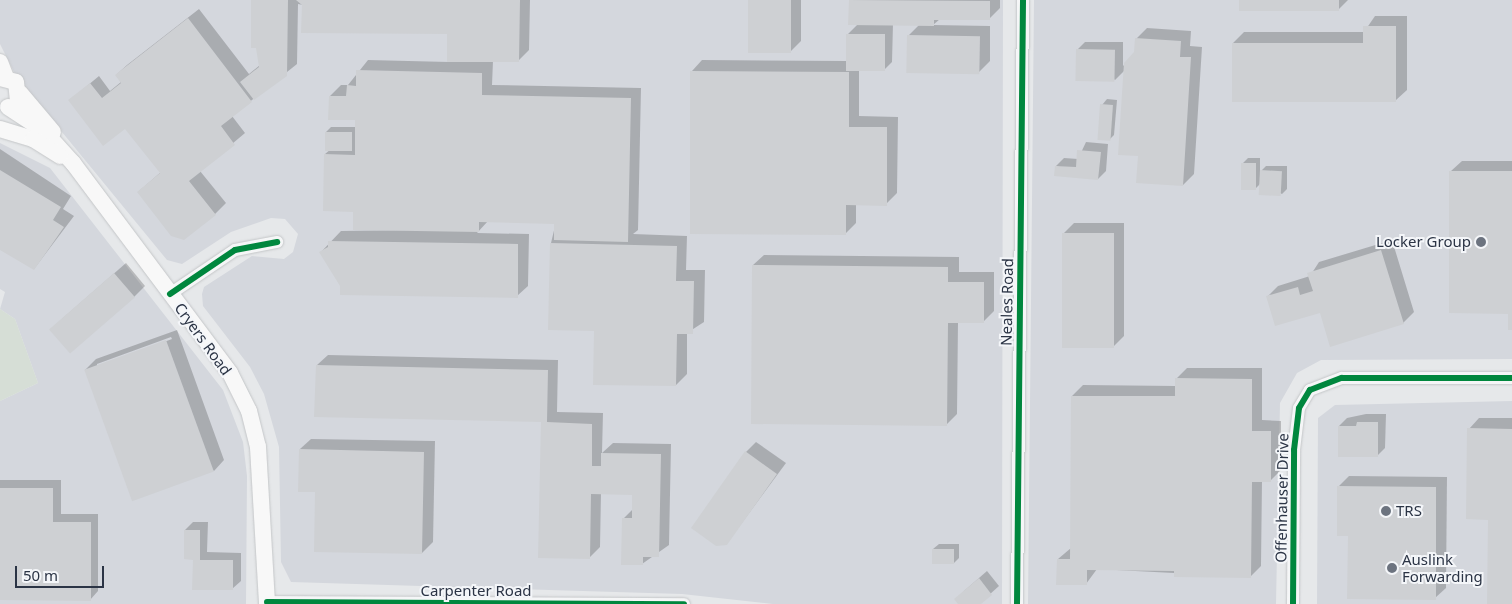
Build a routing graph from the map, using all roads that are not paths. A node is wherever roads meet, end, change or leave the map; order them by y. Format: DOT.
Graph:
graph roads {
  1 [pos="1023,0"];
  2 [pos="0,62"];
  3 [pos="3,78"];
  4 [pos="20,93"];
  5 [pos="4,107"];
  6 [pos="0,128"];
  7 [pos="73,163"];
  8 [pos="277,242"];
  9 [pos="170,294"];
  10 [pos="1512,378"];
  11 [pos="267,603"];
  12 [pos="684,604"];
  13 [pos="1017,604"];
  14 [pos="1293,604"];
  1 -- 13 [label="street, Neales Road"];
  2 -- 3 [label="main road, Cryers Road"];
  3 -- 4 [label="main road, Cryers Road"];
  4 -- 5 [label="main road, Cryers Road"];
  4 -- 7 [label="main road, Cryers Road"];
  5 -- 7 [label="main road, Cryers Road"];
  6 -- 7 [label="main road"];
  7 -- 9 [label="main road, Cryers Road"];
  8 -- 9 [label="street"];
  9 -- 11 [label="main road, Cryers Road"];
  10 -- 14 [label="street, Offenhauser Drive"];
  11 -- 12 [label="street, Carpenter Road"];
}
